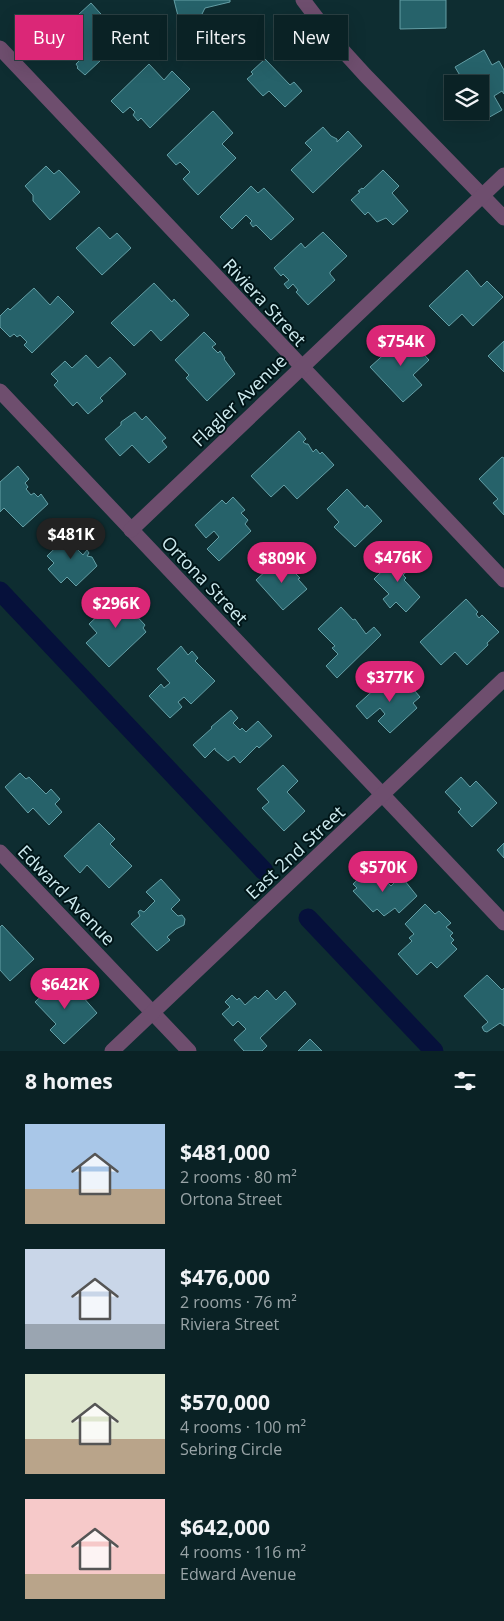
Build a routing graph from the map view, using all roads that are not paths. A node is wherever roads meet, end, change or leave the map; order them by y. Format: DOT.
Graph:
graph roads {
  1 [pos="303,0"];
  2 [pos="0,48"];
  3 [pos="504,175"];
  4 [pos="482,195"];
  5 [pos="504,218"];
  6 [pos="300,367"];
  7 [pos="0,391"];
  8 [pos="131,530"];
  9 [pos="504,580"];
  10 [pos="504,679"];
  11 [pos="383,794"];
  12 [pos="0,852"];
  13 [pos="504,923"];
  14 [pos="152,1012"];
  15 [pos="112,1051"];
  16 [pos="189,1051"];
  1 -- 4 [label="street"];
  2 -- 6 [label="street, Riviera Street"];
  3 -- 4 [label="street, Flagler Avenue"];
  4 -- 5 [label="street"];
  4 -- 6 [label="street, Flagler Avenue"];
  6 -- 8 [label="street, Flagler Avenue"];
  6 -- 9 [label="street, Riviera Street"];
  7 -- 8 [label="street, Ortona Street"];
  8 -- 11 [label="street, Ortona Street"];
  10 -- 11 [label="street, East 2nd Street"];
  11 -- 13 [label="street, Ortona Street"];
  11 -- 14 [label="street, East 2nd Street"];
  12 -- 14 [label="street, Edward Avenue"];
  14 -- 15 [label="street, East 2nd Street"];
  14 -- 16 [label="street, Edward Avenue"];
}
